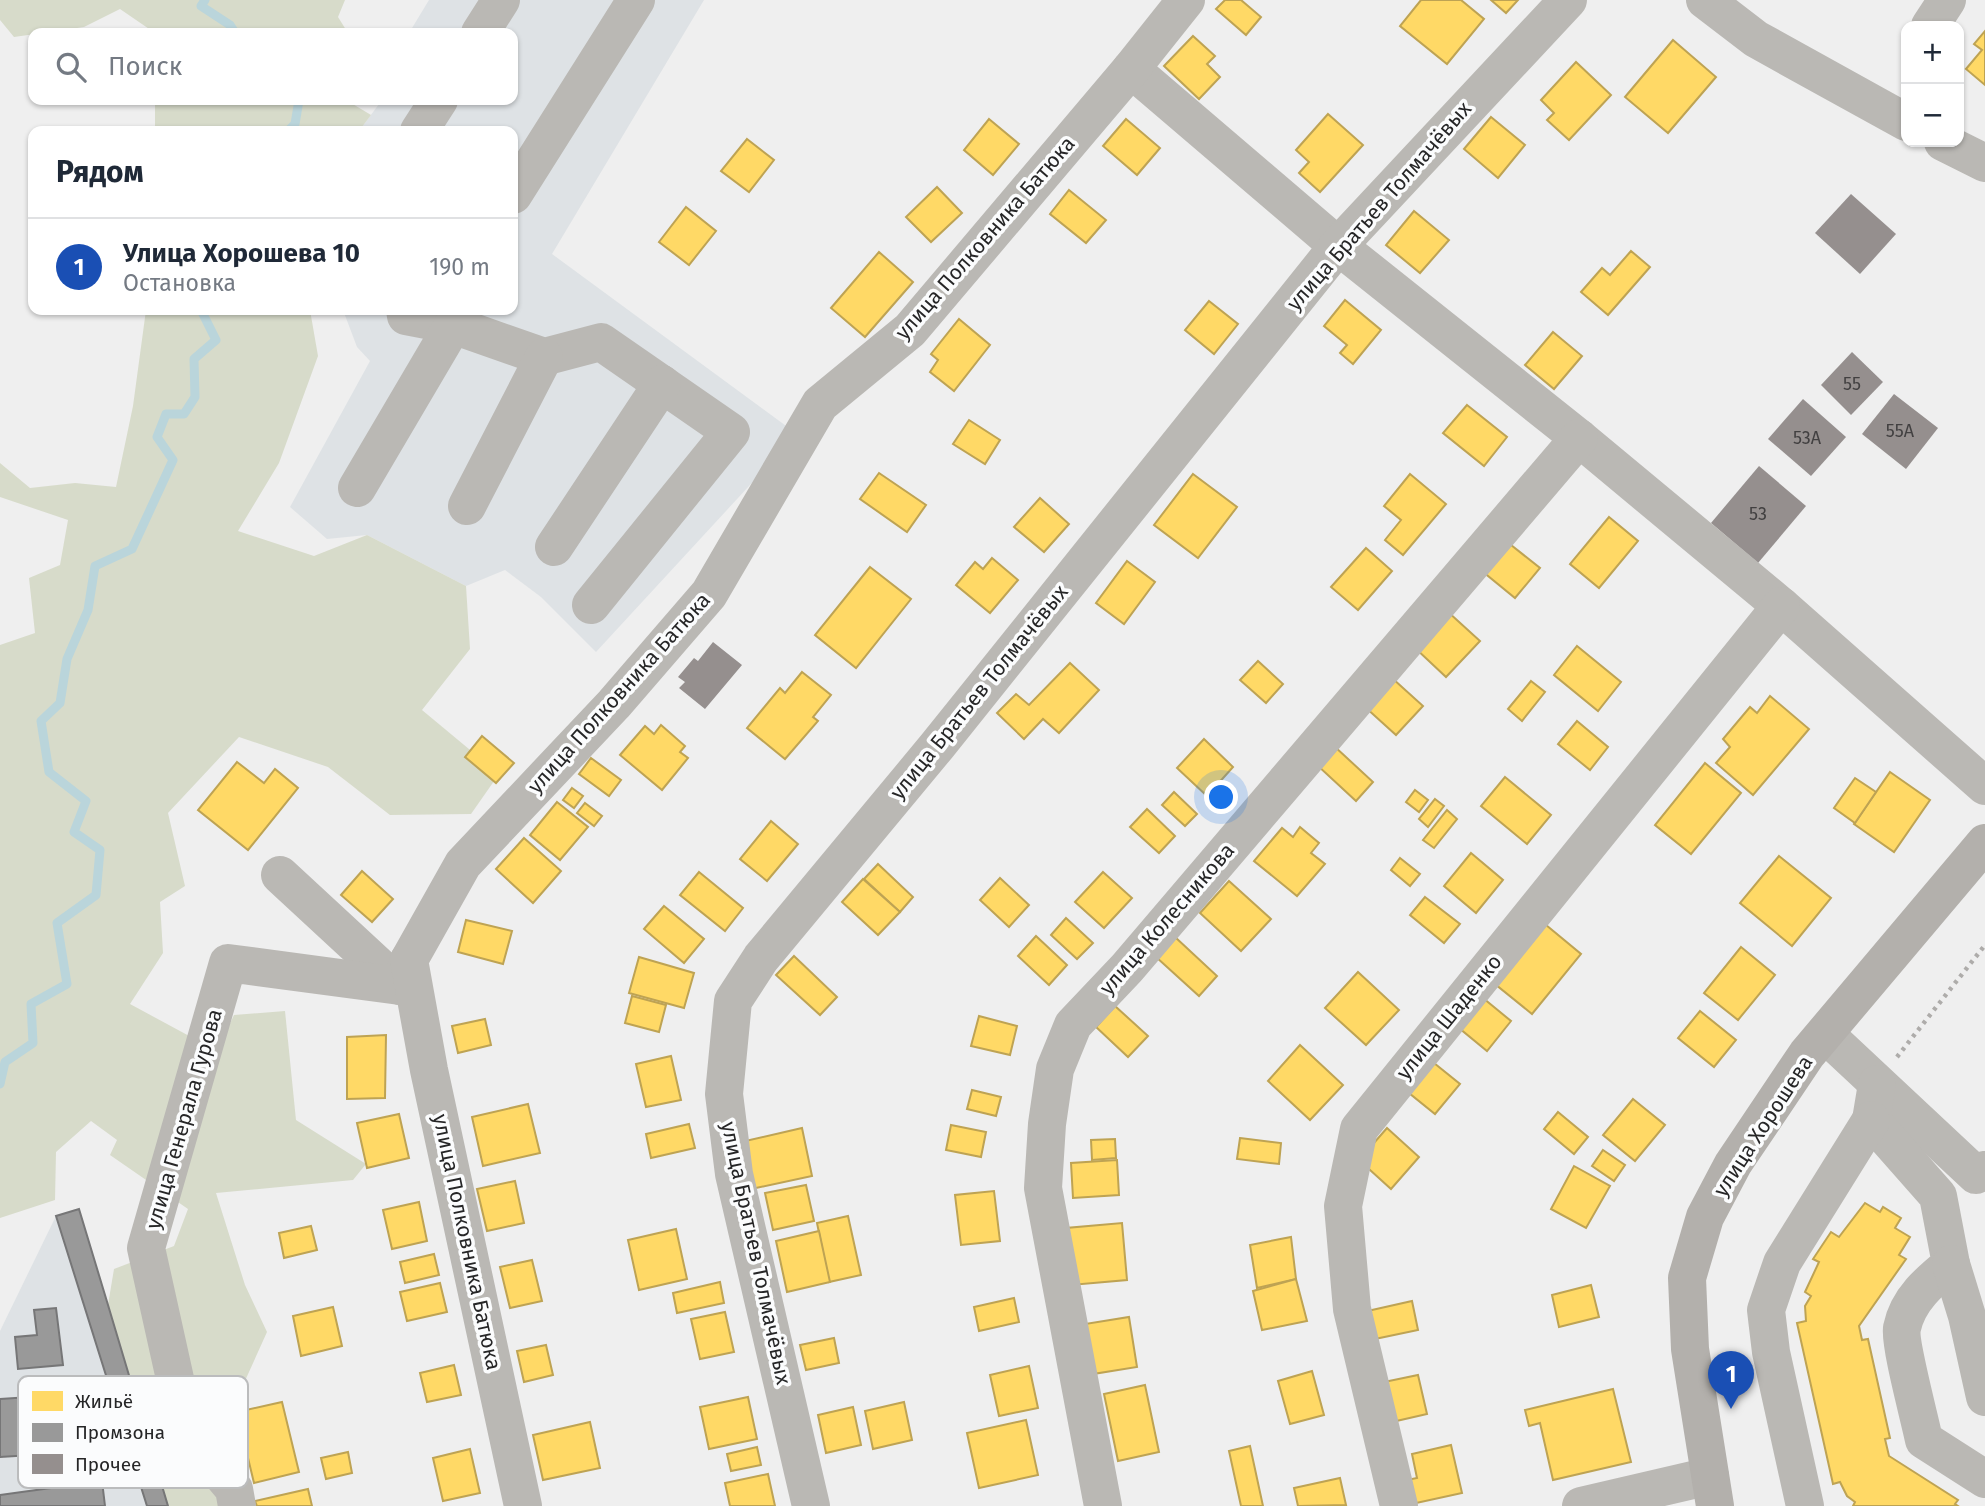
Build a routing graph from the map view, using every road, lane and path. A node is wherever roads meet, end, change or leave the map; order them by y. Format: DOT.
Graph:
graph roads {
  1 [pos="501,0"];
  2 [pos="636,0"];
  3 [pos="1186,0"];
  4 [pos="1568,0"];
  5 [pos="1705,0"];
  6 [pos="1947,0"];
  7 [pos="1933,21"];
  8 [pos="483,28"];
  9 [pos="1132,69"];
  10 [pos="436,105"];
  11 [pos="1901,119"];
  12 [pos="422,126"];
  13 [pos="1953,147"];
  14 [pos="1985,163"];
  15 [pos="518,187"];
  16 [pos="1338,246"];
  17 [pos="406,315"];
  18 [pos="457,317"];
  19 [pos="544,357"];
  20 [pos="662,384"];
  21 [pos="1579,438"];
  22 [pos="358,488"];
  23 [pos="467,506"];
  24 [pos="554,547"];
  25 [pos="591,606"];
  26 [pos="1782,606"];
  27 [pos="1985,786"];
  28 [pos="1985,844"];
  29 [pos="280,875"];
  30 [pos="1985,945"];
  31 [pos="404,973"];
  32 [pos="1826,1035"];
  33 [pos="1874,1102"];
  34 [pos="1985,1170"];
  35 [pos="1951,1264"];
  36 [pos="1976,1322"];
  37 [pos="174,1376"];
  38 [pos="1985,1397"];
  39 [pos="1985,1479"];
  40 [pos="233,1488"];
  41 [pos="1713,1491"];
  42 [pos="237,1506"];
  43 [pos="523,1506"];
  44 [pos="811,1506"];
  45 [pos="1104,1506"];
  46 [pos="1399,1506"];
  47 [pos="1581,1506"];
  48 [pos="1805,1506"];
  1 -- 8 [label="street"];
  2 -- 15 [label="street"];
  3 -- 9 [label="street, улица Полковника Батюка"];
  4 -- 16 [label="street, улица Братьев Толмачёвых"];
  5 -- 11 [label="street"];
  6 -- 7 [label="street"];
  9 -- 16 [label="street"];
  9 -- 31 [label="street, улица Полковника Батюка"];
  10 -- 12 [label="street"];
  13 -- 14 [label="street"];
  16 -- 21 [label="street"];
  16 -- 44 [label="street, улица Братьев Толмачёвых"];
  17 -- 18 [label="street"];
  18 -- 19 [label="street"];
  18 -- 22 [label="street"];
  19 -- 20 [label="street"];
  19 -- 23 [label="street"];
  20 -- 24 [label="street"];
  20 -- 25 [label="street"];
  21 -- 26 [label="street"];
  21 -- 45 [label="street, улица Колесникова"];
  26 -- 27 [label="street"];
  26 -- 46 [label="street, улица Шаденко"];
  28 -- 32 [label="main road, улица Хорошева"];
  29 -- 31 [label="street"];
  30 -- 33 [label="path"];
  31 -- 37 [label="street, улица Генерала Гурова"];
  31 -- 43 [label="street, улица Полковника Батюка"];
  32 -- 33 [label="street"];
  32 -- 41 [label="main road, улица Хорошева"];
  33 -- 34 [label="street"];
  33 -- 35 [label="street"];
  33 -- 48 [label="street"];
  35 -- 36 [label="street"];
  35 -- 39 [label="street"];
  36 -- 38 [label="street"];
  40 -- 42 [label="street, улица Генерала Гурова"];
  41 -- 47 [label="street"];
}
